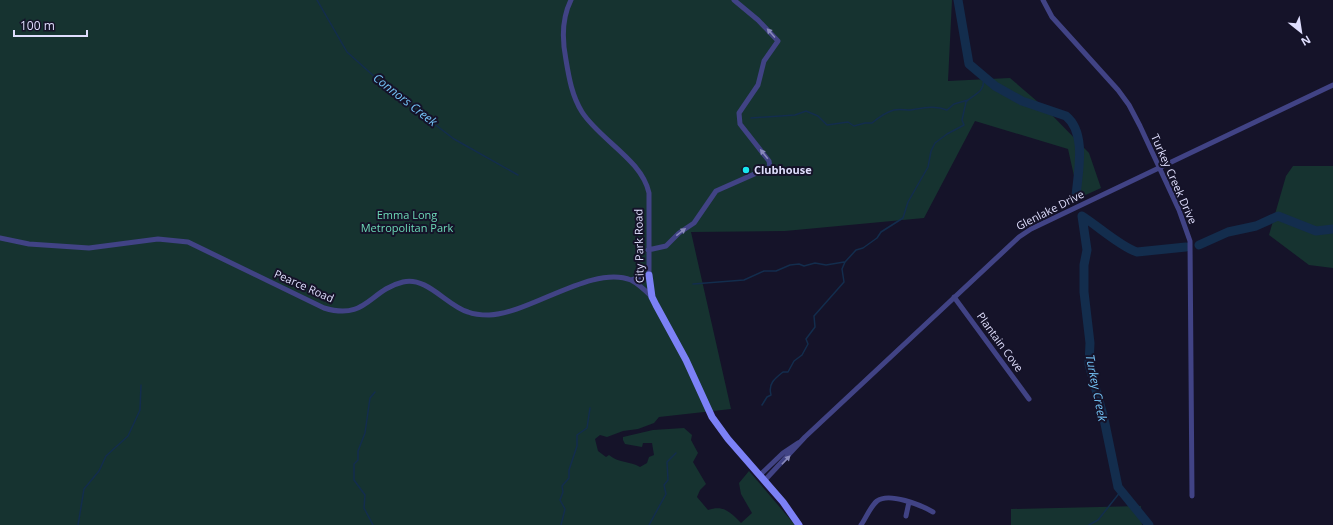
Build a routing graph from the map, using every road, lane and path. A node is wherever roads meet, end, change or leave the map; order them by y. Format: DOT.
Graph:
graph roads {
  1 [pos="571,0"];
  2 [pos="734,0"];
  3 [pos="1043,0"];
  4 [pos="1333,85"];
  5 [pos="1159,168"];
  6 [pos="0,238"];
  7 [pos="648,250"];
  8 [pos="649,275"];
  9 [pos="631,280"];
  10 [pos="652,297"];
  11 [pos="954,297"];
  12 [pos="1029,399"];
  13 [pos="763,478"];
  14 [pos="1192,496"];
  15 [pos="909,502"];
  16 [pos="933,512"];
  17 [pos="906,516"];
  18 [pos="799,525"];
  19 [pos="862,525"];
  1 -- 7 [label="street, City Park Road"];
  7 -- 2 [label="street, one-way"];
  3 -- 5 [label="street, Turkey Creek Drive"];
  4 -- 5 [label="street, Glenlake Drive"];
  5 -- 11 [label="street, Glenlake Drive"];
  5 -- 14 [label="street, Turkey Creek Drive"];
  6 -- 9 [label="street, Pearce Road"];
  7 -- 8 [label="street, City Park Road"];
  8 -- 9 [label="street"];
  8 -- 10 [label="street, City Park Road"];
  9 -- 10 [label="street"];
  10 -- 13 [label="street, City Park Road"];
  11 -- 12 [label="street, Plantain Cove"];
  11 -- 13 [label="street, Glenlake Drive"];
  13 -- 18 [label="street, City Park Road"];
  15 -- 16 [label="street"];
  15 -- 17 [label="street"];
  15 -- 19 [label="street"];
}
